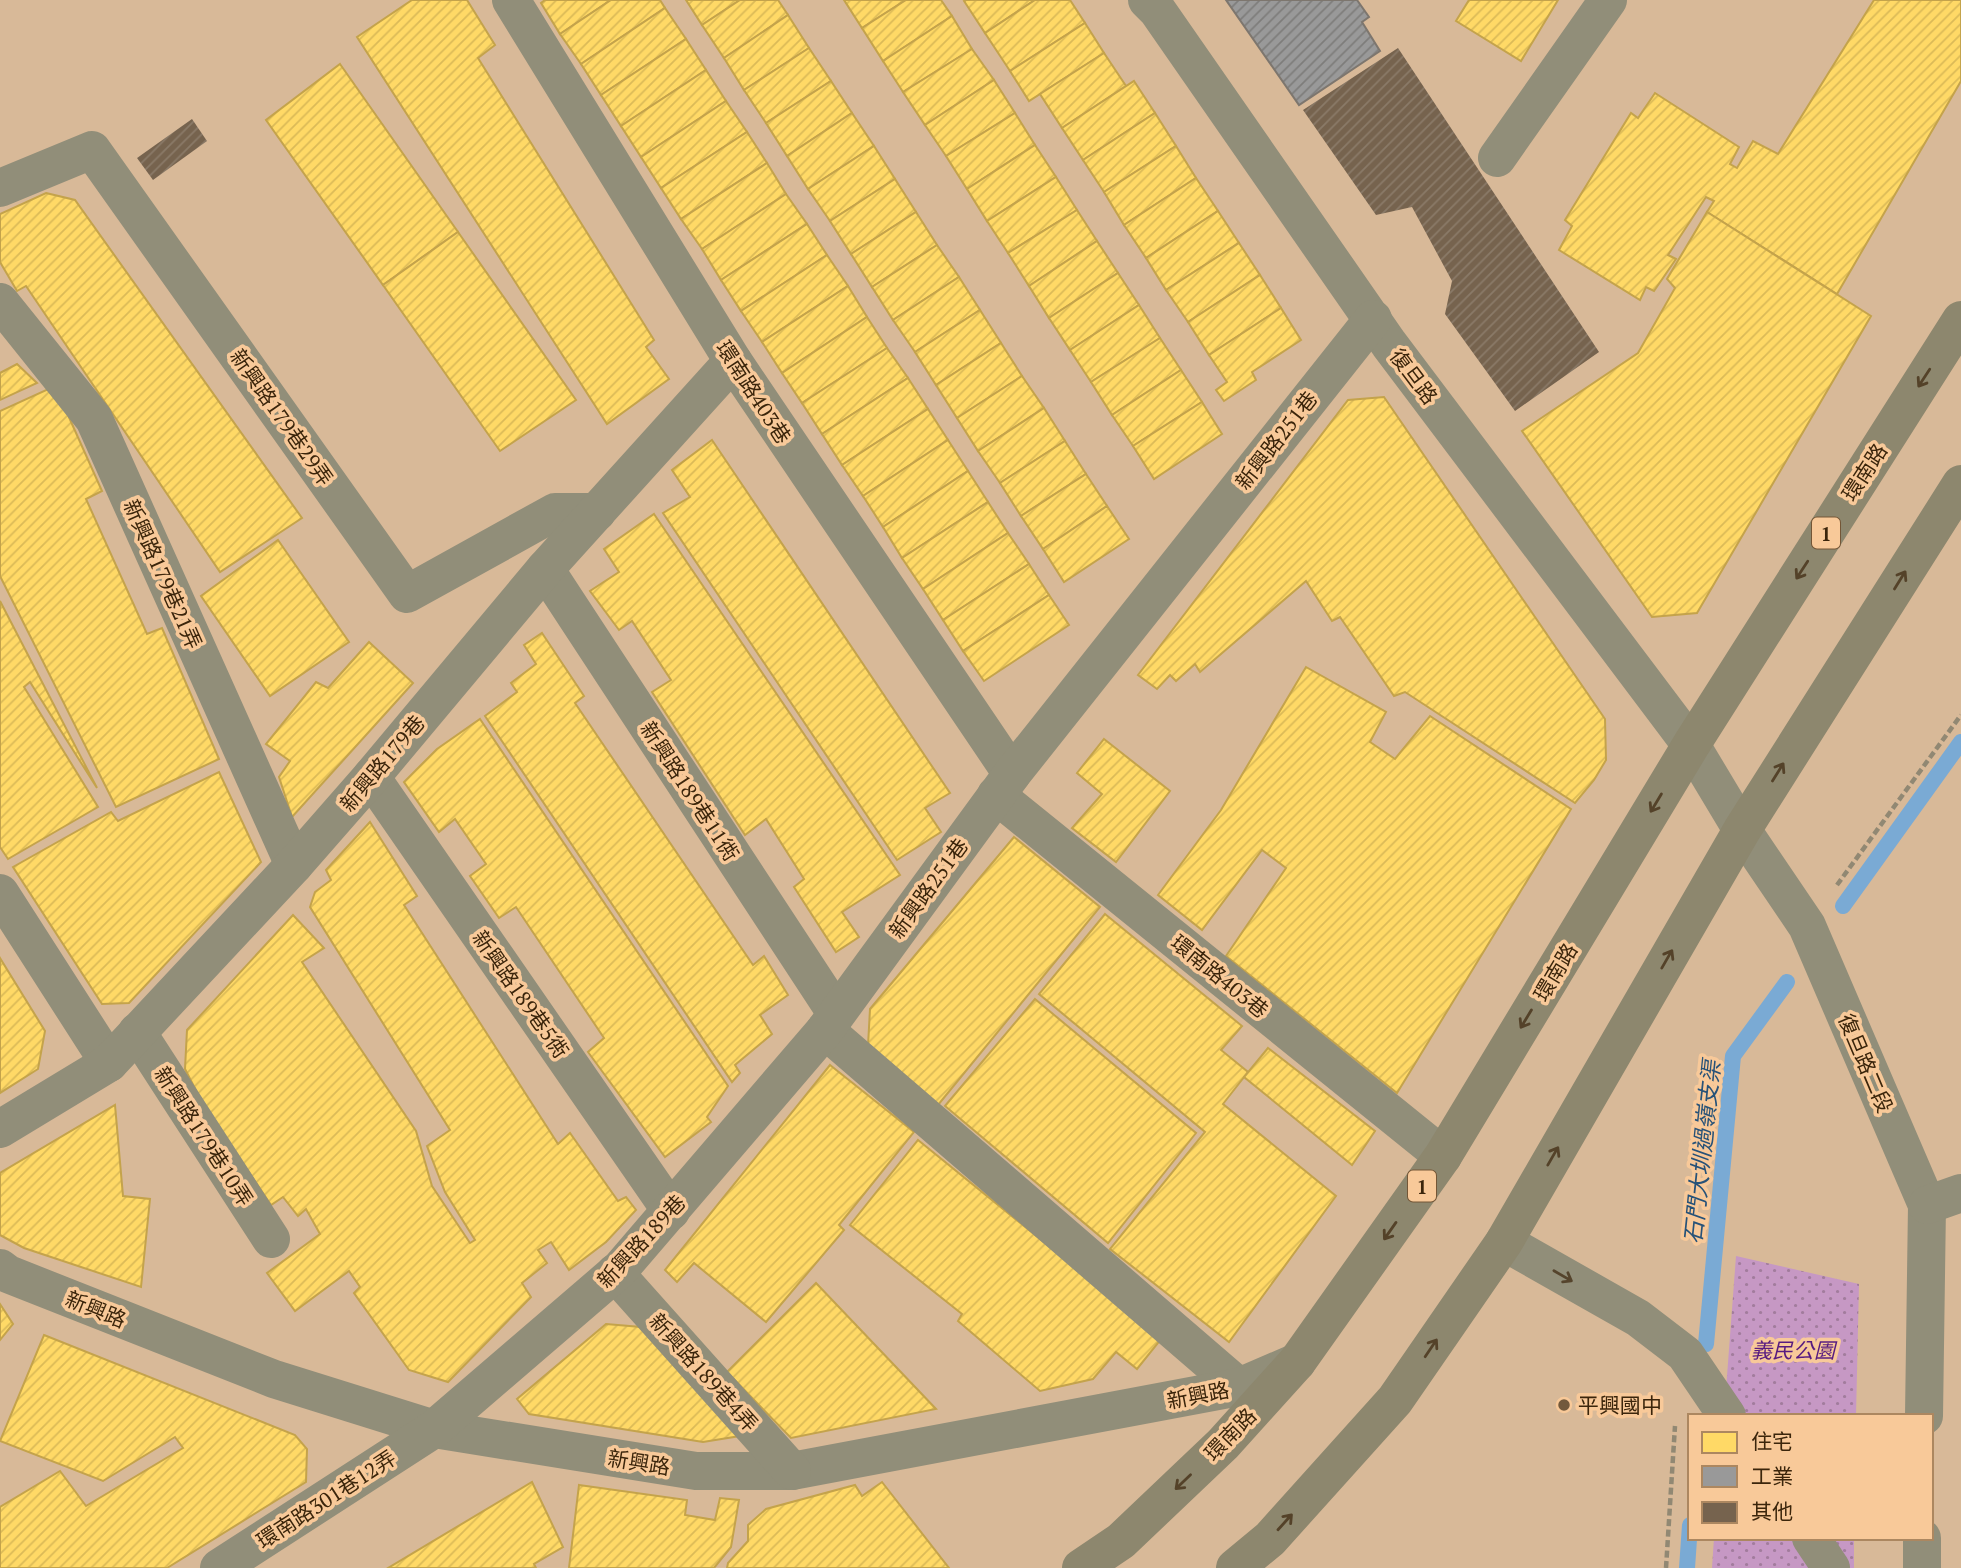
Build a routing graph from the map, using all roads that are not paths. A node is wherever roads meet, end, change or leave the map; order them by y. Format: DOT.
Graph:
graph roads {
  1 [pos="511,0"];
  2 [pos="1147,0"];
  3 [pos="1608,0"];
  4 [pos="1497,158"];
  5 [pos="0,188"];
  6 [pos="0,302"];
  7 [pos="1373,318"];
  8 [pos="1961,320"];
  9 [pos="733,361"];
  10 [pos="1961,484"];
  11 [pos="597,512"];
  12 [pos="545,569"];
  13 [pos="1690,745"];
  14 [pos="371,777"];
  15 [pos="1004,784"];
  16 [pos="1742,830"];
  17 [pos="294,865"];
  18 [pos="0,893"];
  19 [pos="831,1022"];
  20 [pos="137,1032"];
  21 [pos="109,1063"];
  22 [pos="0,1129"];
  23 [pos="1443,1156"];
  24 [pos="1944,1199"];
  25 [pos="671,1211"];
  26 [pos="271,1239"];
  27 [pos="1504,1242"];
  28 [pos="0,1268"];
  29 [pos="615,1273"];
  30 [pos="1297,1362"];
  31 [pos="1239,1387"];
  32 [pos="1726,1414"];
  33 [pos="1924,1414"];
  34 [pos="434,1429"];
  35 [pos="792,1471"];
  36 [pos="1812,1540"];
  37 [pos="1922,1540"];
  38 [pos="219,1568"];
  39 [pos="1081,1568"];
  40 [pos="1235,1568"];
  41 [pos="1831,1568"];
  42 [pos="1922,1568"];
  1 -- 9 [label="street, 環南路403巷"];
  2 -- 7 [label="street, 復旦路"];
  3 -- 4 [label="street"];
  5 -- 11 [label="street, 新興路179巷29弄"];
  6 -- 17 [label="street, 新興路179巷21弄"];
  7 -- 13 [label="street, 復旦路"];
  7 -- 15 [label="street, 新興路251巷"];
  8 -- 13 [label="main road, 環南路 / 1, one-way"];
  9 -- 11 [label="street, 新興路179巷"];
  9 -- 15 [label="street, 環南路403巷"];
  16 -- 10 [label="main road, one-way"];
  11 -- 12 [label="street, 新興路179巷"];
  12 -- 14 [label="street, 新興路179巷"];
  12 -- 19 [label="street, 新興路189巷11衖"];
  13 -- 16 [label="street, 復旦路二段"];
  13 -- 23 [label="main road, 環南路 / 1, one-way"];
  14 -- 17 [label="street, 新興路179巷"];
  14 -- 25 [label="street, 新興路189巷5衖"];
  15 -- 19 [label="street, 新興路251巷"];
  15 -- 23 [label="street, 環南路403巷"];
  16 -- 24 [label="street, 復旦路二段"];
  27 -- 16 [label="main road, one-way"];
  17 -- 20 [label="street, 新興路179巷"];
  18 -- 21 [label="street"];
  19 -- 25 [label="street, 新興路189巷"];
  19 -- 31 [label="street"];
  20 -- 21 [label="street, 新興路179巷"];
  20 -- 26 [label="street, 新興路179巷10弄"];
  21 -- 22 [label="street, 新興路179巷"];
  23 -- 30 [label="main road, 環南路 / 1, one-way"];
  24 -- 33 [label="street, 復旦路二段"];
  25 -- 29 [label="street, 新興路189巷"];
  27 -- 32 [label="street, one-way"];
  40 -- 27 [label="main road, one-way"];
  28 -- 34 [label="street, 新興路"];
  29 -- 34 [label="street, 新興路189巷"];
  29 -- 35 [label="street, 新興路189巷4弄"];
  30 -- 31 [label="street, 新興路"];
  30 -- 39 [label="main road, 環南路 / 1, one-way"];
  31 -- 35 [label="street, 新興路"];
  34 -- 35 [label="street, 新興路"];
  34 -- 38 [label="street, 環南路301巷12弄"];
  36 -- 41 [label="street"];
  37 -- 42 [label="street"];
}
